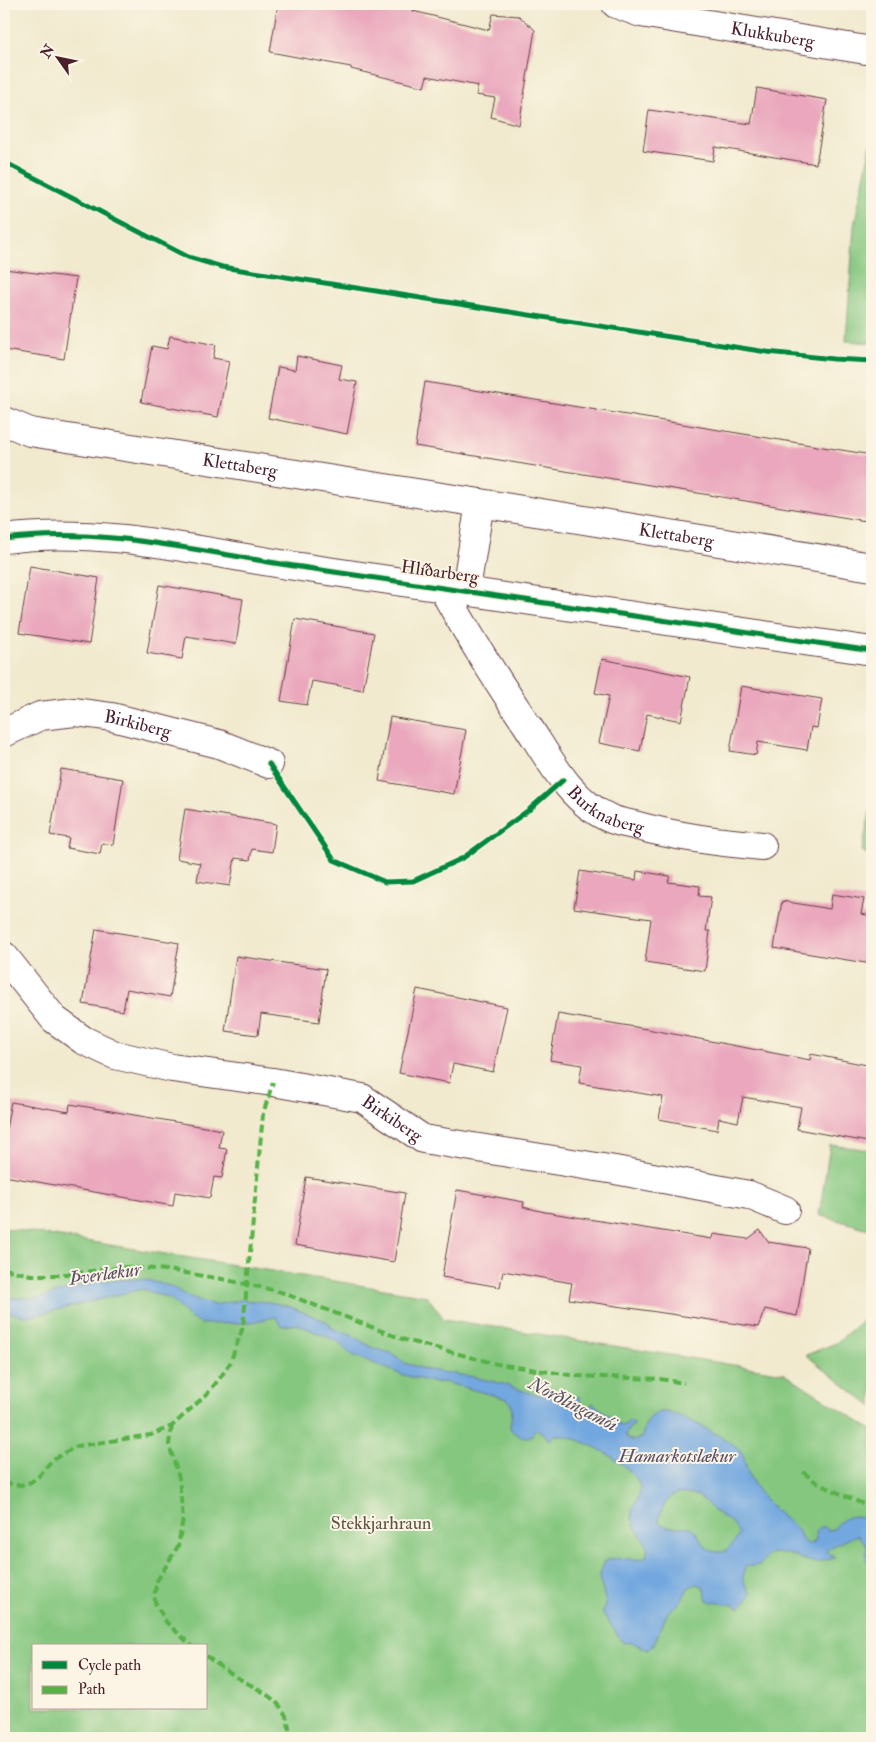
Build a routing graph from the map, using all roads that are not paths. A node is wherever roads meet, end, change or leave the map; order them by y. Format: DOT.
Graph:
graph roads {
  1 [pos="616,4"];
  2 [pos="872,51"];
  3 [pos="4,421"];
  4 [pos="480,503"];
  5 [pos="4,539"];
  6 [pos="872,568"];
  7 [pos="454,587"];
  8 [pos="872,651"];
  9 [pos="4,733"];
  10 [pos="269,764"];
  11 [pos="762,846"];
  12 [pos="4,956"];
  13 [pos="785,1210"];
  1 -- 2 [label="street, Klukkuberg"];
  3 -- 4 [label="street, Klettaberg"];
  4 -- 6 [label="street, Klettaberg"];
  4 -- 7 [label="street"];
  5 -- 7 [label="street, Hlíðarberg"];
  7 -- 8 [label="street, Hlíðarberg"];
  7 -- 11 [label="street, Burknaberg"];
  9 -- 10 [label="street, Birkiberg"];
  12 -- 13 [label="street, Birkiberg"];
}
